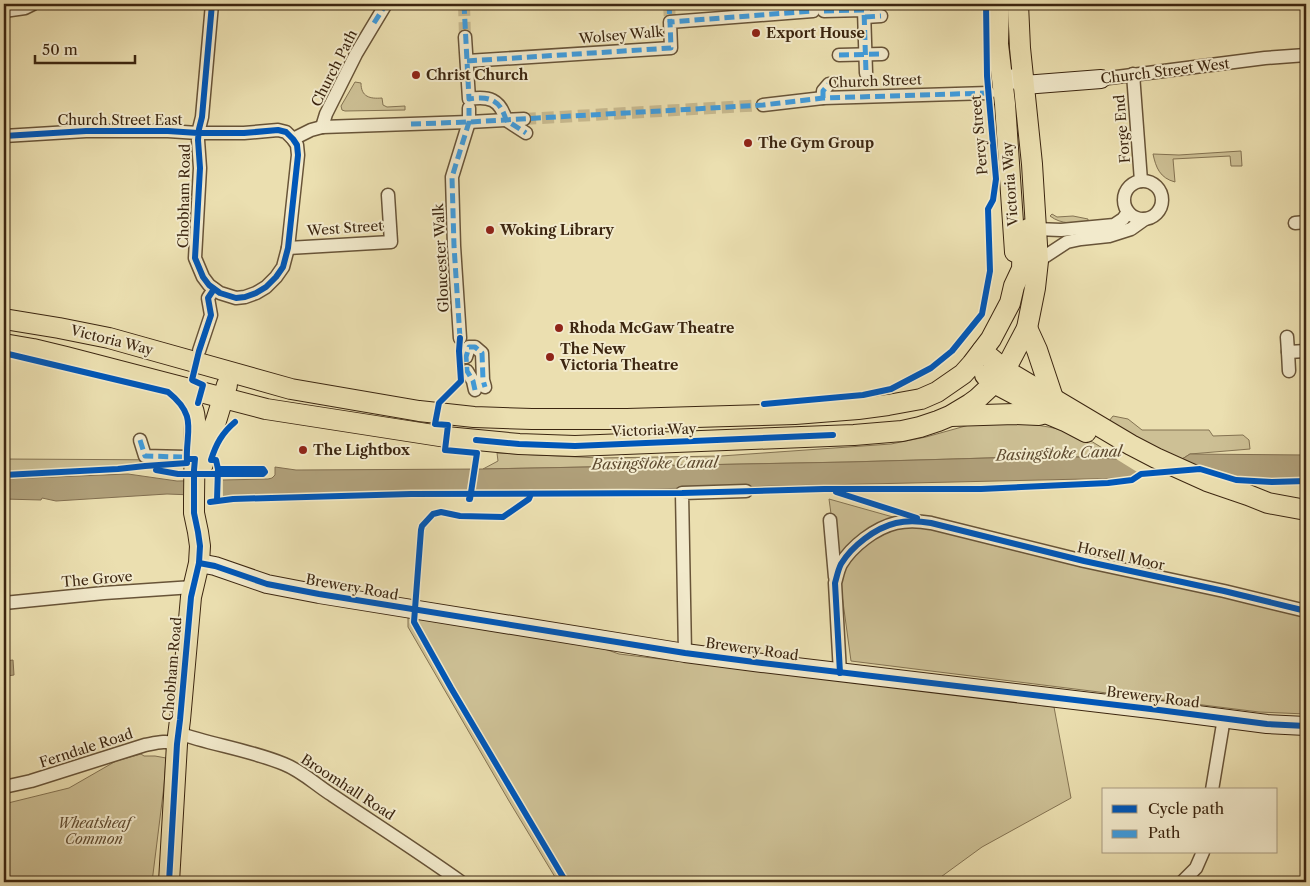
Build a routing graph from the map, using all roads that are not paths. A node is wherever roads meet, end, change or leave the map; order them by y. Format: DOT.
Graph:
graph roads {
  1 [pos="33,4"];
  2 [pos="212,4"];
  3 [pos="386,4"];
  4 [pos="998,4"];
  5 [pos="1018,4"];
  6 [pos="841,7"];
  7 [pos="864,10"];
  8 [pos="4,11"];
  9 [pos="881,16"];
  10 [pos="466,37"];
  11 [pos="866,54"];
  12 [pos="882,54"];
  13 [pos="839,55"];
  14 [pos="1306,55"];
  15 [pos="467,62"];
  16 [pos="866,73"];
  17 [pos="1133,74"];
  18 [pos="1101,79"];
  19 [pos="997,81"];
  20 [pos="829,84"];
  21 [pos="1024,85"];
  22 [pos="823,98"];
  23 [pos="469,103"];
  24 [pos="763,105"];
  25 [pos="524,119"];
  26 [pos="506,120"];
  27 [pos="469,122"];
  28 [pos="322,127"];
  29 [pos="198,133"];
  30 [pos="526,133"];
  31 [pos="4,136"];
  32 [pos="293,139"];
  33 [pos="1141,181"];
  34 [pos="388,195"];
  35 [pos="1128,212"];
  36 [pos="1145,219"];
  37 [pos="1036,229"];
  38 [pos="288,248"];
  39 [pos="1038,261"];
  40 [pos="1014,286"];
  41 [pos="214,289"];
  42 [pos="4,319"];
  43 [pos="1027,328"];
  44 [pos="4,329"];
  45 [pos="1287,337"];
  46 [pos="460,338"];
  47 [pos="4,344"];
  48 [pos="199,351"];
  49 [pos="1306,351"];
  50 [pos="1288,352"];
  51 [pos="466,357"];
  52 [pos="977,358"];
  53 [pos="1289,371"];
  54 [pos="999,376"];
  55 [pos="477,382"];
  56 [pos="176,386"];
  57 [pos="217,386"];
  58 [pos="1050,406"];
  59 [pos="266,409"];
  60 [pos="950,416"];
  61 [pos="213,430"];
  62 [pos="1106,437"];
  63 [pos="140,440"];
  64 [pos="194,464"];
  65 [pos="746,491"];
  66 [pos="1268,503"];
  67 [pos="1306,510"];
  68 [pos="830,520"];
  69 [pos="199,563"];
  70 [pos="835,583"];
  71 [pos="192,587"];
  72 [pos="4,603"];
  73 [pos="1306,611"];
  74 [pos="685,653"];
  75 [pos="840,673"];
  76 [pos="1224,718"];
  77 [pos="1306,726"];
  78 [pos="178,738"];
  79 [pos="4,787"];
  80 [pos="1212,788"];
  81 [pos="1202,854"];
  82 [pos="170,882"];
  83 [pos="461,882"];
  84 [pos="1182,882"];
  1 -- 8 [label="street"];
  2 -- 29 [label="street, Chobham Road"];
  3 -- 28 [label="street, Church Path"];
  4 -- 19 [label="main road, Victoria Way"];
  5 -- 21 [label="main road, Victoria Way"];
  6 -- 7 [label="street"];
  6 -- 15 [label="street, Wolsey Walk"];
  7 -- 9 [label="street"];
  7 -- 11 [label="street"];
  10 -- 15 [label="street, Gloucester Walk"];
  11 -- 12 [label="street"];
  11 -- 13 [label="street"];
  11 -- 16 [label="street"];
  14 -- 17 [label="street, Church Street West"];
  15 -- 23 [label="street, Gloucester Walk"];
  17 -- 18 [label="street, Church Street West"];
  17 -- 33 [label="street, Forge End"];
  18 -- 21 [label="street, Church Street West"];
  19 -- 21 [label="street"];
  19 -- 22 [label="street, Church Street"];
  19 -- 40 [label="main road, Victoria Way"];
  20 -- 22 [label="street"];
  21 -- 37 [label="main road, Victoria Way"];
  22 -- 24 [label="street, Church Street"];
  23 -- 26 [label="street"];
  23 -- 27 [label="street, Gloucester Walk"];
  25 -- 26 [label="street"];
  26 -- 27 [label="street"];
  26 -- 30 [label="street"];
  27 -- 28 [label="street"];
  27 -- 46 [label="street, Gloucester Walk"];
  28 -- 32 [label="street"];
  29 -- 31 [label="street, Church Street East"];
  29 -- 32 [label="street, Church Street East"];
  29 -- 41 [label="street, Chobham Road"];
  32 -- 38 [label="street"];
  33 -- 35 [label="street, Forge End"];
  33 -- 36 [label="street, Forge End"];
  34 -- 38 [label="street, West Street"];
  35 -- 36 [label="street"];
  35 -- 37 [label="street"];
  36 -- 39 [label="street, Forge End"];
  37 -- 39 [label="main road, Victoria Way"];
  37 -- 40 [label="main road, Victoria Way"];
  38 -- 41 [label="street"];
  39 -- 43 [label="main road, Victoria Way"];
  40 -- 52 [label="main road, Victoria Way"];
  41 -- 48 [label="street"];
  42 -- 57 [label="main road, Victoria Way"];
  43 -- 54 [label="main road, Victoria Way"];
  43 -- 58 [label="main road"];
  44 -- 57 [label="main road, Victoria Way"];
  45 -- 50 [label="street"];
  47 -- 56 [label="main road, Victoria Way"];
  49 -- 50 [label="street"];
  50 -- 53 [label="street"];
  51 -- 55 [label="street"];
  52 -- 54 [label="main road"];
  52 -- 57 [label="main road, Victoria Way"];
  54 -- 58 [label="main road"];
  54 -- 60 [label="main road, Victoria Way"];
  56 -- 57 [label="main road, Victoria Way"];
  56 -- 64 [label="main road, Chobham Road"];
  57 -- 59 [label="main road, Victoria Way"];
  57 -- 61 [label="main road, Chobham Road"];
  57 -- 64 [label="main road, Chobham Road"];
  58 -- 60 [label="main road"];
  58 -- 62 [label="main road"];
  59 -- 60 [label="main road, Victoria Way"];
  59 -- 61 [label="main road"];
  61 -- 64 [label="main road, Chobham Road"];
  62 -- 66 [label="main road"];
  62 -- 66 [label="main road"];
  63 -- 64 [label="street"];
  64 -- 69 [label="main road, Chobham Road"];
  65 -- 74 [label="street, Brewery Road"];
  66 -- 67 [label="main road"];
  68 -- 70 [label="street, Horsell Moor"];
  69 -- 71 [label="main road, Chobham Road"];
  69 -- 74 [label="street, Brewery Road"];
  70 -- 73 [label="street, Horsell Moor"];
  70 -- 75 [label="street, Horsell Moor"];
  71 -- 72 [label="street, The Grove"];
  71 -- 78 [label="main road, Chobham Road"];
  74 -- 75 [label="street, Brewery Road"];
  75 -- 76 [label="street, Brewery Road"];
  76 -- 77 [label="street, Brewery Road"];
  76 -- 80 [label="street"];
  78 -- 79 [label="street, Ferndale Road"];
  78 -- 82 [label="main road, Chobham Road"];
  78 -- 83 [label="street, Broomhall Road"];
  81 -- 84 [label="street"];
}
